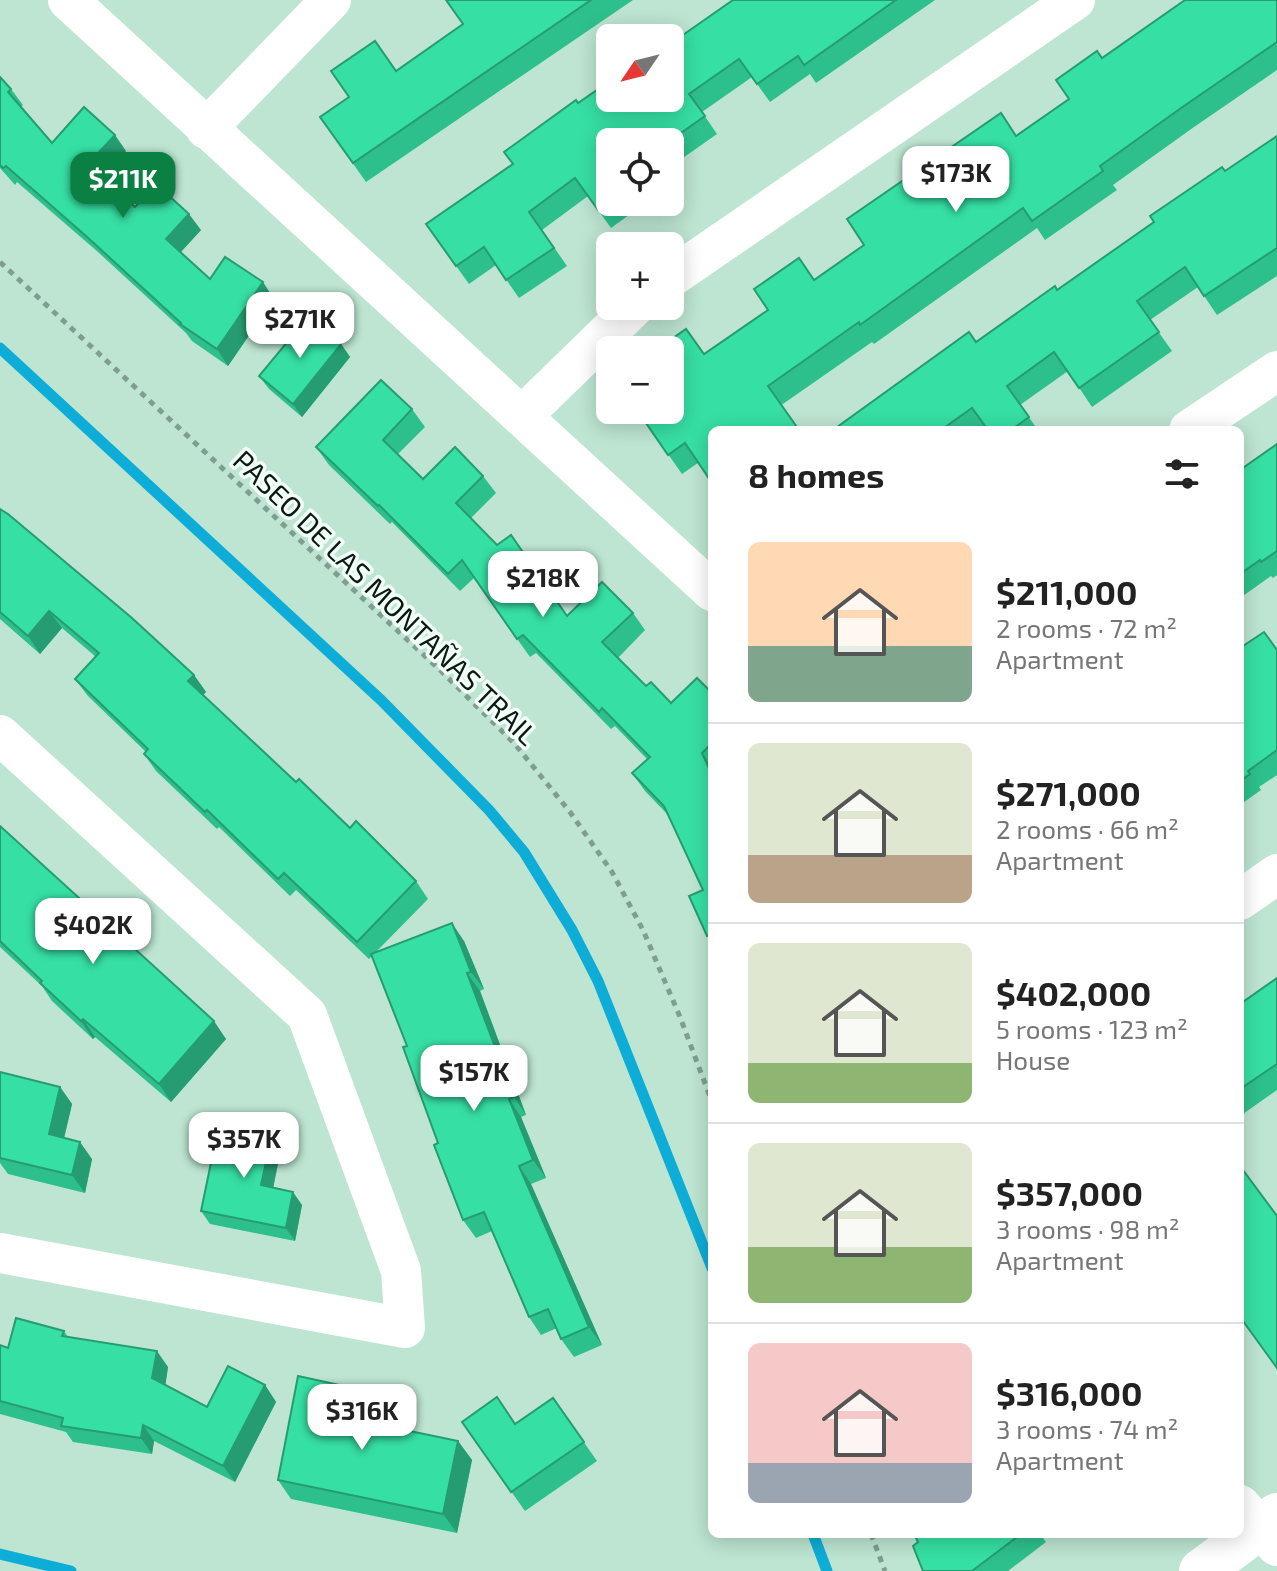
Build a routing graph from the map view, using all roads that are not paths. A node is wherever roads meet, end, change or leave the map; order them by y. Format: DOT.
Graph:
graph roads {
  1 [pos="68,0"];
  2 [pos="331,0"];
  3 [pos="1075,0"];
  4 [pos="206,129"];
  5 [pos="684,268"];
  6 [pos="621,320"];
  7 [pos="1277,371"];
  8 [pos="522,416"];
  9 [pos="1195,426"];
  10 [pos="708,587"];
  11 [pos="0,735"];
  12 [pos="1277,874"];
  13 [pos="1244,897"];
  14 [pos="0,1253"];
  15 [pos="1264,1523"];
  16 [pos="1201,1571"];
  1 -- 4 [label="street"];
  2 -- 4 [label="street"];
  3 -- 5 [label="street"];
  4 -- 8 [label="street"];
  6 -- 8 [label="street"];
  7 -- 9 [label="street"];
  8 -- 10 [label="street"];
  11 -- 14 [label="street"];
  12 -- 13 [label="street"];
  15 -- 16 [label="main road"];
}
